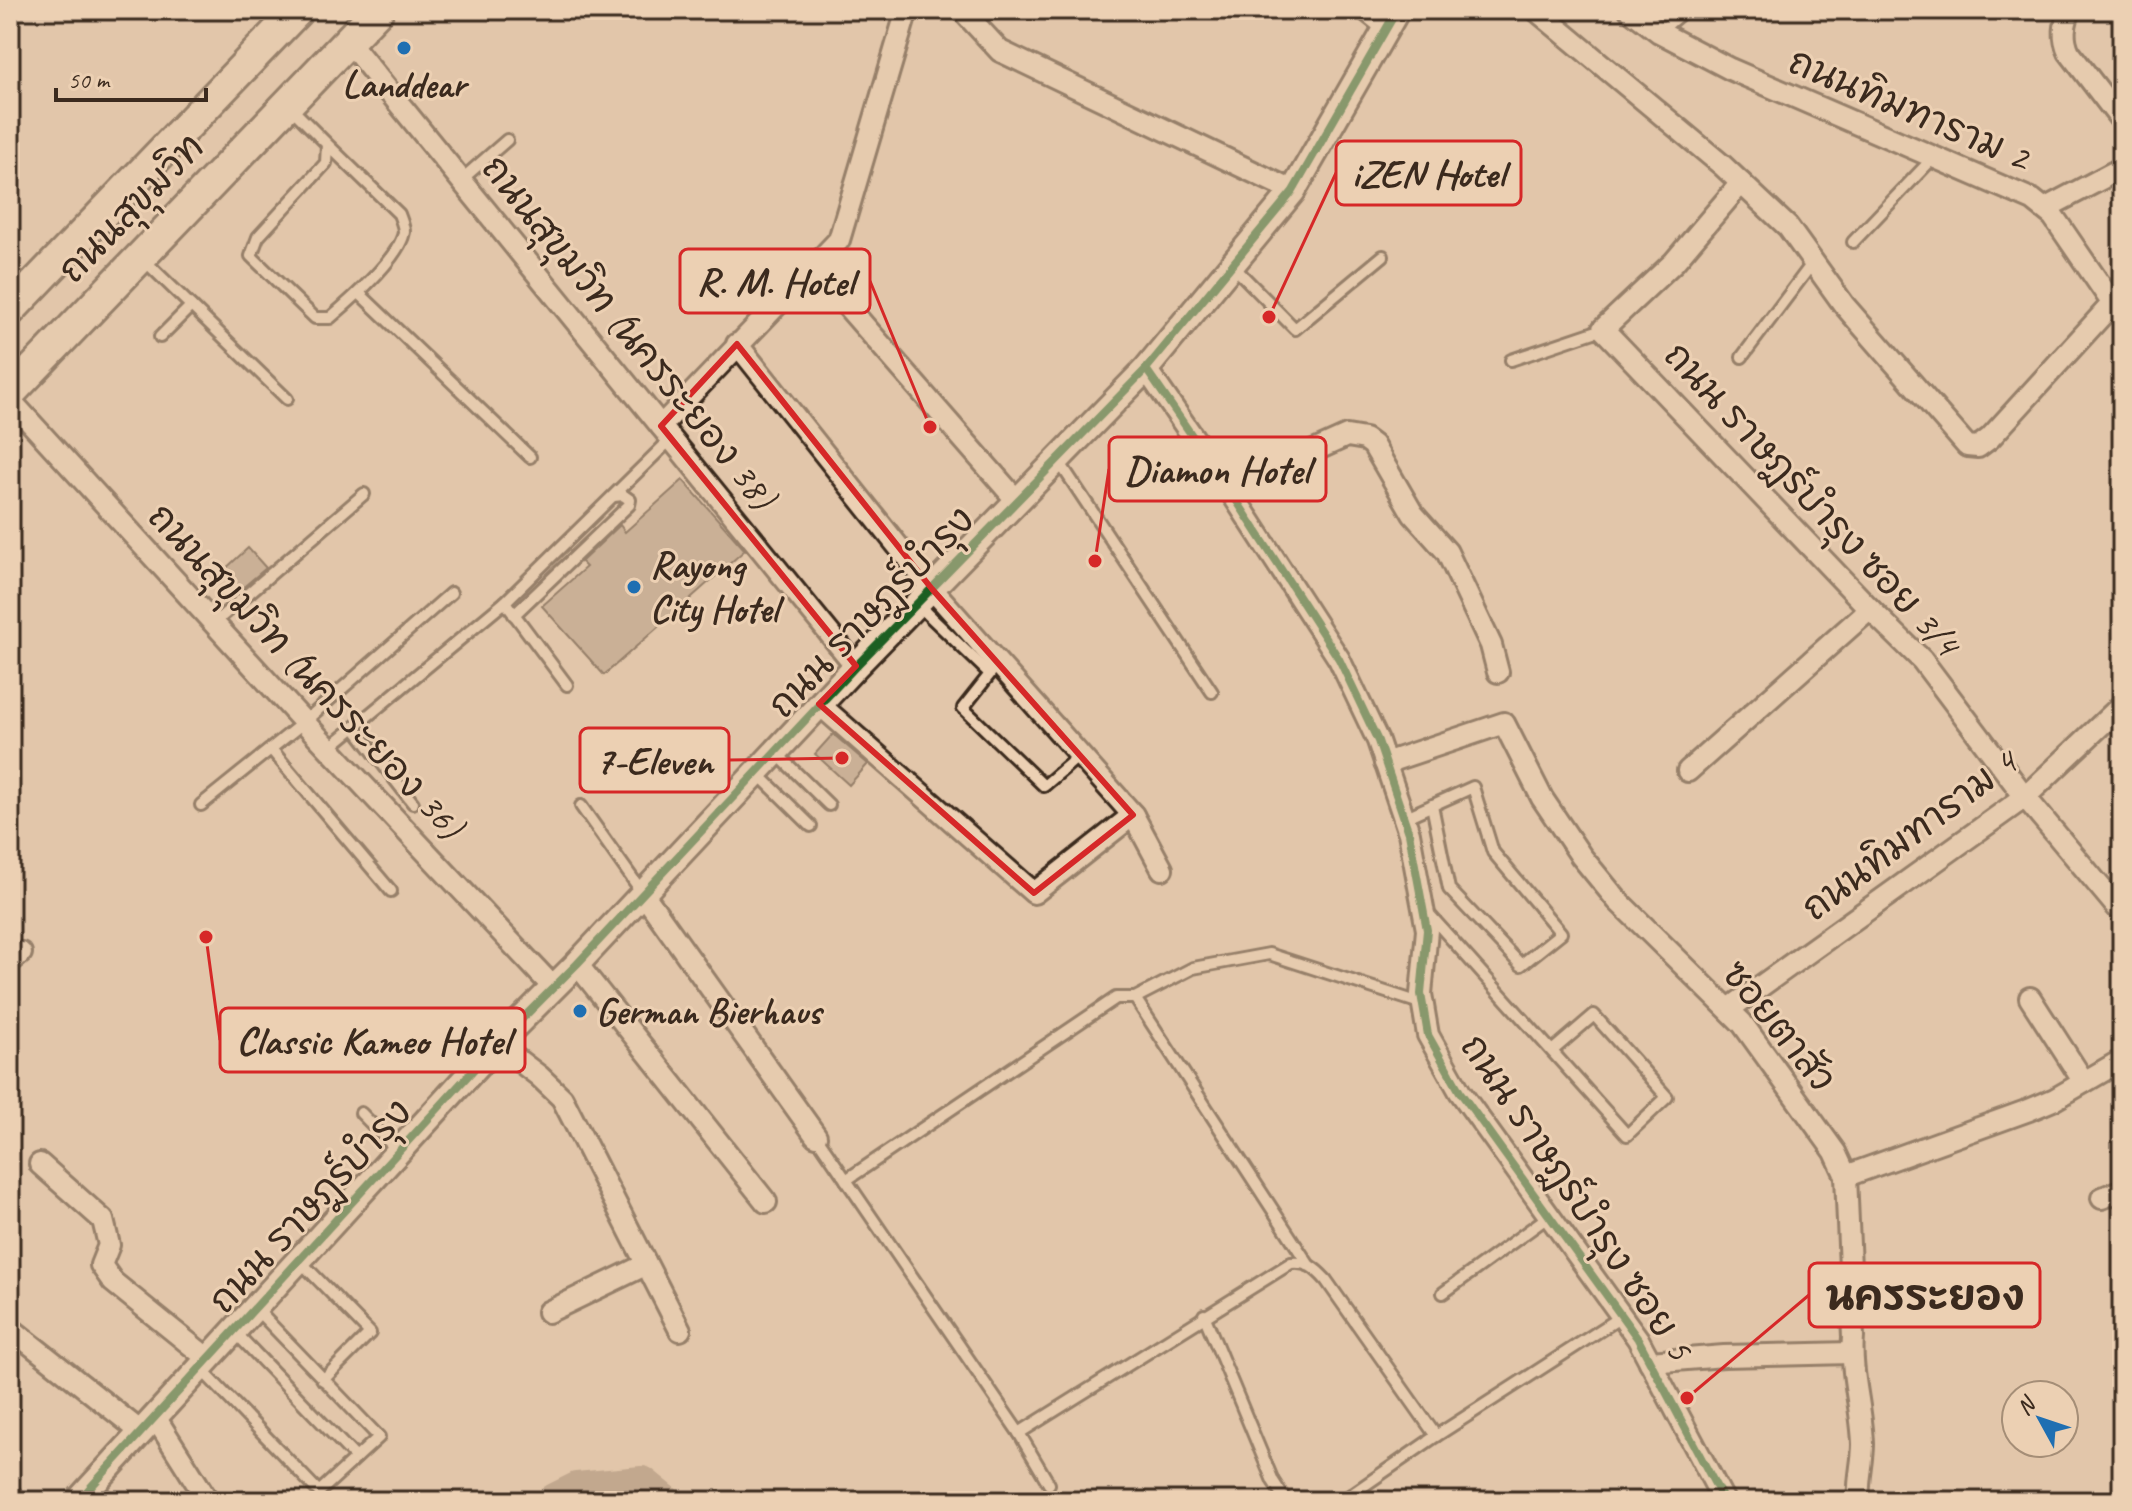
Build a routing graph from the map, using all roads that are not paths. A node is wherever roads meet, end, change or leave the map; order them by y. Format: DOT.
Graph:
graph roads {
  1 [pos="298,10"];
  2 [pos="378,10"];
  3 [pos="907,10"];
  4 [pos="962,10"];
  5 [pos="1358,10"];
  6 [pos="1536,10"];
  7 [pos="1630,10"];
  8 [pos="1685,10"];
  9 [pos="2070,10"];
  10 [pos="1391,21"];
  11 [pos="1659,32"];
  12 [pos="348,41"];
  13 [pos="287,104"];
  14 [pos="2122,121"];
  15 [pos="507,140"];
  16 [pos="327,144"];
  17 [pos="1934,157"];
  18 [pos="2122,168"];
  19 [pos="461,180"];
  20 [pos="1741,183"];
  21 [pos="1293,191"];
  22 [pos="2046,208"];
  23 [pos="1853,242"];
  24 [pos="140,256"];
  25 [pos="1383,256"];
  26 [pos="1814,261"];
  27 [pos="812,266"];
  28 [pos="1233,266"];
  29 [pos="359,293"];
  30 [pos="191,306"];
  31 [pos="10,310"];
  32 [pos="2117,310"];
  33 [pos="1603,329"];
  34 [pos="160,337"];
  35 [pos="737,344"];
  36 [pos="1742,357"];
  37 [pos="1511,360"];
  38 [pos="1146,369"];
  39 [pos="10,393"];
  40 [pos="287,399"];
  41 [pos="10,400"];
  42 [pos="666,432"];
  43 [pos="530,457"];
  44 [pos="1058,460"];
  45 [pos="1229,489"];
  46 [pos="364,494"];
  47 [pos="613,496"];
  48 [pos="1018,502"];
  49 [pos="451,593"];
  50 [pos="924,596"];
  51 [pos="505,602"];
  52 [pos="1870,609"];
  53 [pos="514,615"];
  54 [pos="214,623"];
  55 [pos="856,666"];
  56 [pos="1498,672"];
  57 [pos="567,685"];
  58 [pos="1212,692"];
  59 [pos="819,704"];
  60 [pos="2122,705"];
  61 [pos="304,722"];
  62 [pos="354,727"];
  63 [pos="329,748"];
  64 [pos="271,749"];
  65 [pos="775,752"];
  66 [pos="1080,755"];
  67 [pos="1385,763"];
  68 [pos="756,771"];
  69 [pos="1688,771"];
  70 [pos="2025,797"];
  71 [pos="413,803"];
  72 [pos="201,805"];
  73 [pos="829,805"];
  74 [pos="1432,805"];
  75 [pos="581,806"];
  76 [pos="1133,815"];
  77 [pos="1404,818"];
  78 [pos="811,826"];
  79 [pos="1162,869"];
  80 [pos="391,891"];
  81 [pos="642,892"];
  82 [pos="1423,907"];
  83 [pos="2122,913"];
  84 [pos="577,964"];
  85 [pos="553,987"];
  86 [pos="1135,998"];
  87 [pos="2030,998"];
  88 [pos="1422,999"];
  89 [pos="1729,1009"];
  90 [pos="497,1044"];
  91 [pos="1552,1051"];
  92 [pos="2122,1060"];
  93 [pos="2084,1082"];
  94 [pos="361,1113"];
  95 [pos="816,1136"];
  96 [pos="399,1152"];
  97 [pos="40,1164"];
  98 [pos="1846,1176"];
  99 [pos="846,1180"];
  100 [pos="2122,1190"];
  101 [pos="2102,1198"];
  102 [pos="766,1202"];
  103 [pos="1549,1216"];
  104 [pos="299,1260"];
  105 [pos="1308,1264"];
  106 [pos="645,1265"];
  107 [pos="1443,1293"];
  108 [pos="255,1308"];
  109 [pos="548,1312"];
  110 [pos="1204,1315"];
  111 [pos="1621,1317"];
  112 [pos="10,1328"];
  113 [pos="680,1330"];
  114 [pos="233,1331"];
  115 [pos="1851,1353"];
  116 [pos="1650,1362"];
  117 [pos="204,1363"];
  118 [pos="323,1380"];
  119 [pos="148,1425"];
  120 [pos="1019,1433"];
  121 [pos="1436,1436"];
  122 [pos="356,1458"];
  123 [pos="1049,1484"];
  124 [pos="10,1495"];
  125 [pos="86,1498"];
  126 [pos="16,1501"];
  127 [pos="208,1501"];
  128 [pos="1286,1501"];
  129 [pos="1342,1501"];
  130 [pos="1724,1501"];
  131 [pos="1859,1501"];
  1 -- 31 [label="main road, ถนนสุขุมวิท"];
  2 -- 12 [label="main road, ถนนสุขุมวิท"];
  3 -- 27 [label="street"];
  4 -- 21 [label="street"];
  5 -- 10 [label="lane"];
  6 -- 20 [label="street"];
  7 -- 11 [label="street, ถนนทิมทาราม 2"];
  8 -- 11 [label="lane"];
  9 -- 14 [label="street"];
  10 -- 21 [label="street, ถนน ราษฎร์บำรุง"];
  11 -- 17 [label="street, ถนนทิมทาราม 2"];
  12 -- 13 [label="main road, ถนนสุขุมวิท"];
  12 -- 19 [label="street, ถนนสุขุมวิท (นครระยอง 38)"];
  13 -- 16 [label="lane"];
  13 -- 24 [label="main road, ถนนสุขุมวิท"];
  15 -- 19 [label="lane"];
  16 -- 29 [label="lane"];
  16 -- 29 [label="lane"];
  17 -- 22 [label="street, ถนนทิมทาราม 2"];
  17 -- 23 [label="lane"];
  18 -- 22 [label="street"];
  19 -- 42 [label="street, ถนนสุขุมวิท (นครระยอง 38)"];
  20 -- 26 [label="street"];
  20 -- 33 [label="street"];
  21 -- 28 [label="street, ถนน ราษฎร์บำรุง"];
  22 -- 32 [label="street, ถนนทิมทาราม 2"];
  24 -- 30 [label="lane"];
  24 -- 39 [label="main road, ถนนสุขุมวิท"];
  25 -- 28 [label="lane"];
  26 -- 32 [label="street"];
  26 -- 36 [label="lane"];
  27 -- 35 [label="street"];
  27 -- 48 [label="street"];
  28 -- 38 [label="street, ถนน ราษฎร์บำรุง"];
  29 -- 43 [label="lane"];
  30 -- 34 [label="lane"];
  30 -- 40 [label="lane"];
  33 -- 37 [label="lane"];
  33 -- 52 [label="street, ถนน ราษฎร์บำรุง ซอย 3/4"];
  35 -- 42 [label="street"];
  35 -- 50 [label="street"];
  38 -- 44 [label="street, ถนน ราษฎร์บำรุง"];
  38 -- 45 [label="street, ถนน ราษฎร์บำรุง ซอย 5"];
  41 -- 54 [label="street, ถนนสุขุมวิท (นครระยอง 36)"];
  42 -- 47 [label="lane"];
  42 -- 55 [label="street, ถนนสุขุมวิท (นครระยอง 38)"];
  44 -- 48 [label="street, ถนน ราษฎร์บำรุง"];
  44 -- 58 [label="lane"];
  45 -- 56 [label="street"];
  45 -- 67 [label="street, ถนน ราษฎร์บำรุง ซอย 5"];
  46 -- 54 [label="lane"];
  47 -- 51 [label="lane"];
  47 -- 53 [label="lane"];
  48 -- 50 [label="street, ถนน ราษฎร์บำรุง"];
  49 -- 61 [label="lane"];
  50 -- 55 [label="street, ถนน ราษฎร์บำรุง"];
  50 -- 66 [label="street"];
  50 -- 66 [label="lane"];
  51 -- 53 [label="lane"];
  51 -- 62 [label="lane"];
  52 -- 69 [label="street"];
  52 -- 70 [label="street, ถนน ราษฎร์บำรุง ซอย 3/4"];
  53 -- 57 [label="lane"];
  54 -- 61 [label="street, ถนนสุขุมวิท (นครระยอง 36)"];
  55 -- 59 [label="street, ถนน ราษฎร์บำรุง"];
  59 -- 65 [label="street, ถนน ราษฎร์บำรุง"];
  59 -- 76 [label="street"];
  60 -- 70 [label="street, ถนนทิมทาราม 4"];
  61 -- 63 [label="street, ถนนสุขุมวิท (นครระยอง 36)"];
  61 -- 64 [label="lane"];
  62 -- 63 [label="lane"];
  62 -- 71 [label="lane"];
  63 -- 85 [label="street, ถนนสุขุมวิท (นครระยอง 36)"];
  64 -- 72 [label="lane"];
  64 -- 80 [label="lane"];
  65 -- 68 [label="street, ถนน ราษฎร์บำรุง"];
  65 -- 73 [label="lane"];
  66 -- 76 [label="street"];
  67 -- 77 [label="street, ถนน ราษฎร์บำรุง ซอย 5"];
  67 -- 89 [label="street, ซอยตาสัว"];
  68 -- 78 [label="lane"];
  68 -- 81 [label="street, ถนน ราษฎร์บำรุง"];
  70 -- 83 [label="street, ถนน ราษฎร์บำรุง ซอย 3/4"];
  70 -- 89 [label="street, ถนนทิมทาราม 4"];
  74 -- 74 [label="lane"];
  74 -- 77 [label="lane"];
  75 -- 81 [label="lane"];
  76 -- 79 [label="street"];
  77 -- 82 [label="street, ถนน ราษฎร์บำรุง ซอย 5"];
  81 -- 84 [label="street, ถนน ราษฎร์บำรุง"];
  81 -- 95 [label="street"];
  82 -- 88 [label="street, ถนน ราษฎร์บำรุง ซอย 5"];
  82 -- 91 [label="lane"];
  84 -- 85 [label="street, ถนน ราษฎร์บำรุง"];
  84 -- 102 [label="street"];
  85 -- 90 [label="street, ถนน ราษฎร์บำรุง"];
  86 -- 88 [label="lane"];
  86 -- 99 [label="lane"];
  86 -- 105 [label="lane"];
  87 -- 93 [label="street"];
  88 -- 103 [label="street, ถนน ราษฎร์บำรุง ซอย 5"];
  89 -- 98 [label="street, ซอยตาสัว"];
  90 -- 96 [label="street, ถนน ราษฎร์บำรุง"];
  90 -- 106 [label="street"];
  91 -- 91 [label="lane"];
  92 -- 93 [label="street"];
  93 -- 98 [label="street"];
  94 -- 96 [label="lane"];
  95 -- 99 [label="lane"];
  96 -- 104 [label="street, ถนน ราษฎร์บำรุง"];
  97 -- 117 [label="street"];
  98 -- 115 [label="street, ซอยตาสัว"];
  99 -- 120 [label="lane"];
  100 -- 101 [label="street"];
  103 -- 107 [label="lane"];
  103 -- 111 [label="street, ถนน ราษฎร์บำรุง ซอย 5"];
  104 -- 108 [label="street, ถนน ราษฎร์บำรุง"];
  104 -- 118 [label="lane"];
  105 -- 110 [label="lane"];
  105 -- 121 [label="lane"];
  106 -- 109 [label="street"];
  106 -- 113 [label="street"];
  108 -- 114 [label="street, ถนน ราษฎร์บำรุง"];
  108 -- 118 [label="lane"];
  110 -- 120 [label="lane"];
  110 -- 128 [label="lane"];
  111 -- 116 [label="street, ถนน ราษฎร์บำรุง ซอย 5"];
  111 -- 121 [label="lane"];
  112 -- 119 [label="street"];
  114 -- 117 [label="street, ถนน ราษฎร์บำรุง"];
  114 -- 122 [label="lane"];
  115 -- 116 [label="street"];
  115 -- 131 [label="street, ซอยตาสัว"];
  116 -- 130 [label="street, ถนน ราษฎร์บำรุง ซอย 5"];
  117 -- 119 [label="street, ถนน ราษฎร์บำรุง"];
  117 -- 122 [label="lane"];
  118 -- 122 [label="lane"];
  119 -- 125 [label="street, ถนน ราษฎร์บำรุง"];
  119 -- 127 [label="street"];
  120 -- 123 [label="lane"];
  121 -- 129 [label="lane"];
  124 -- 126 [label="street"];
}
